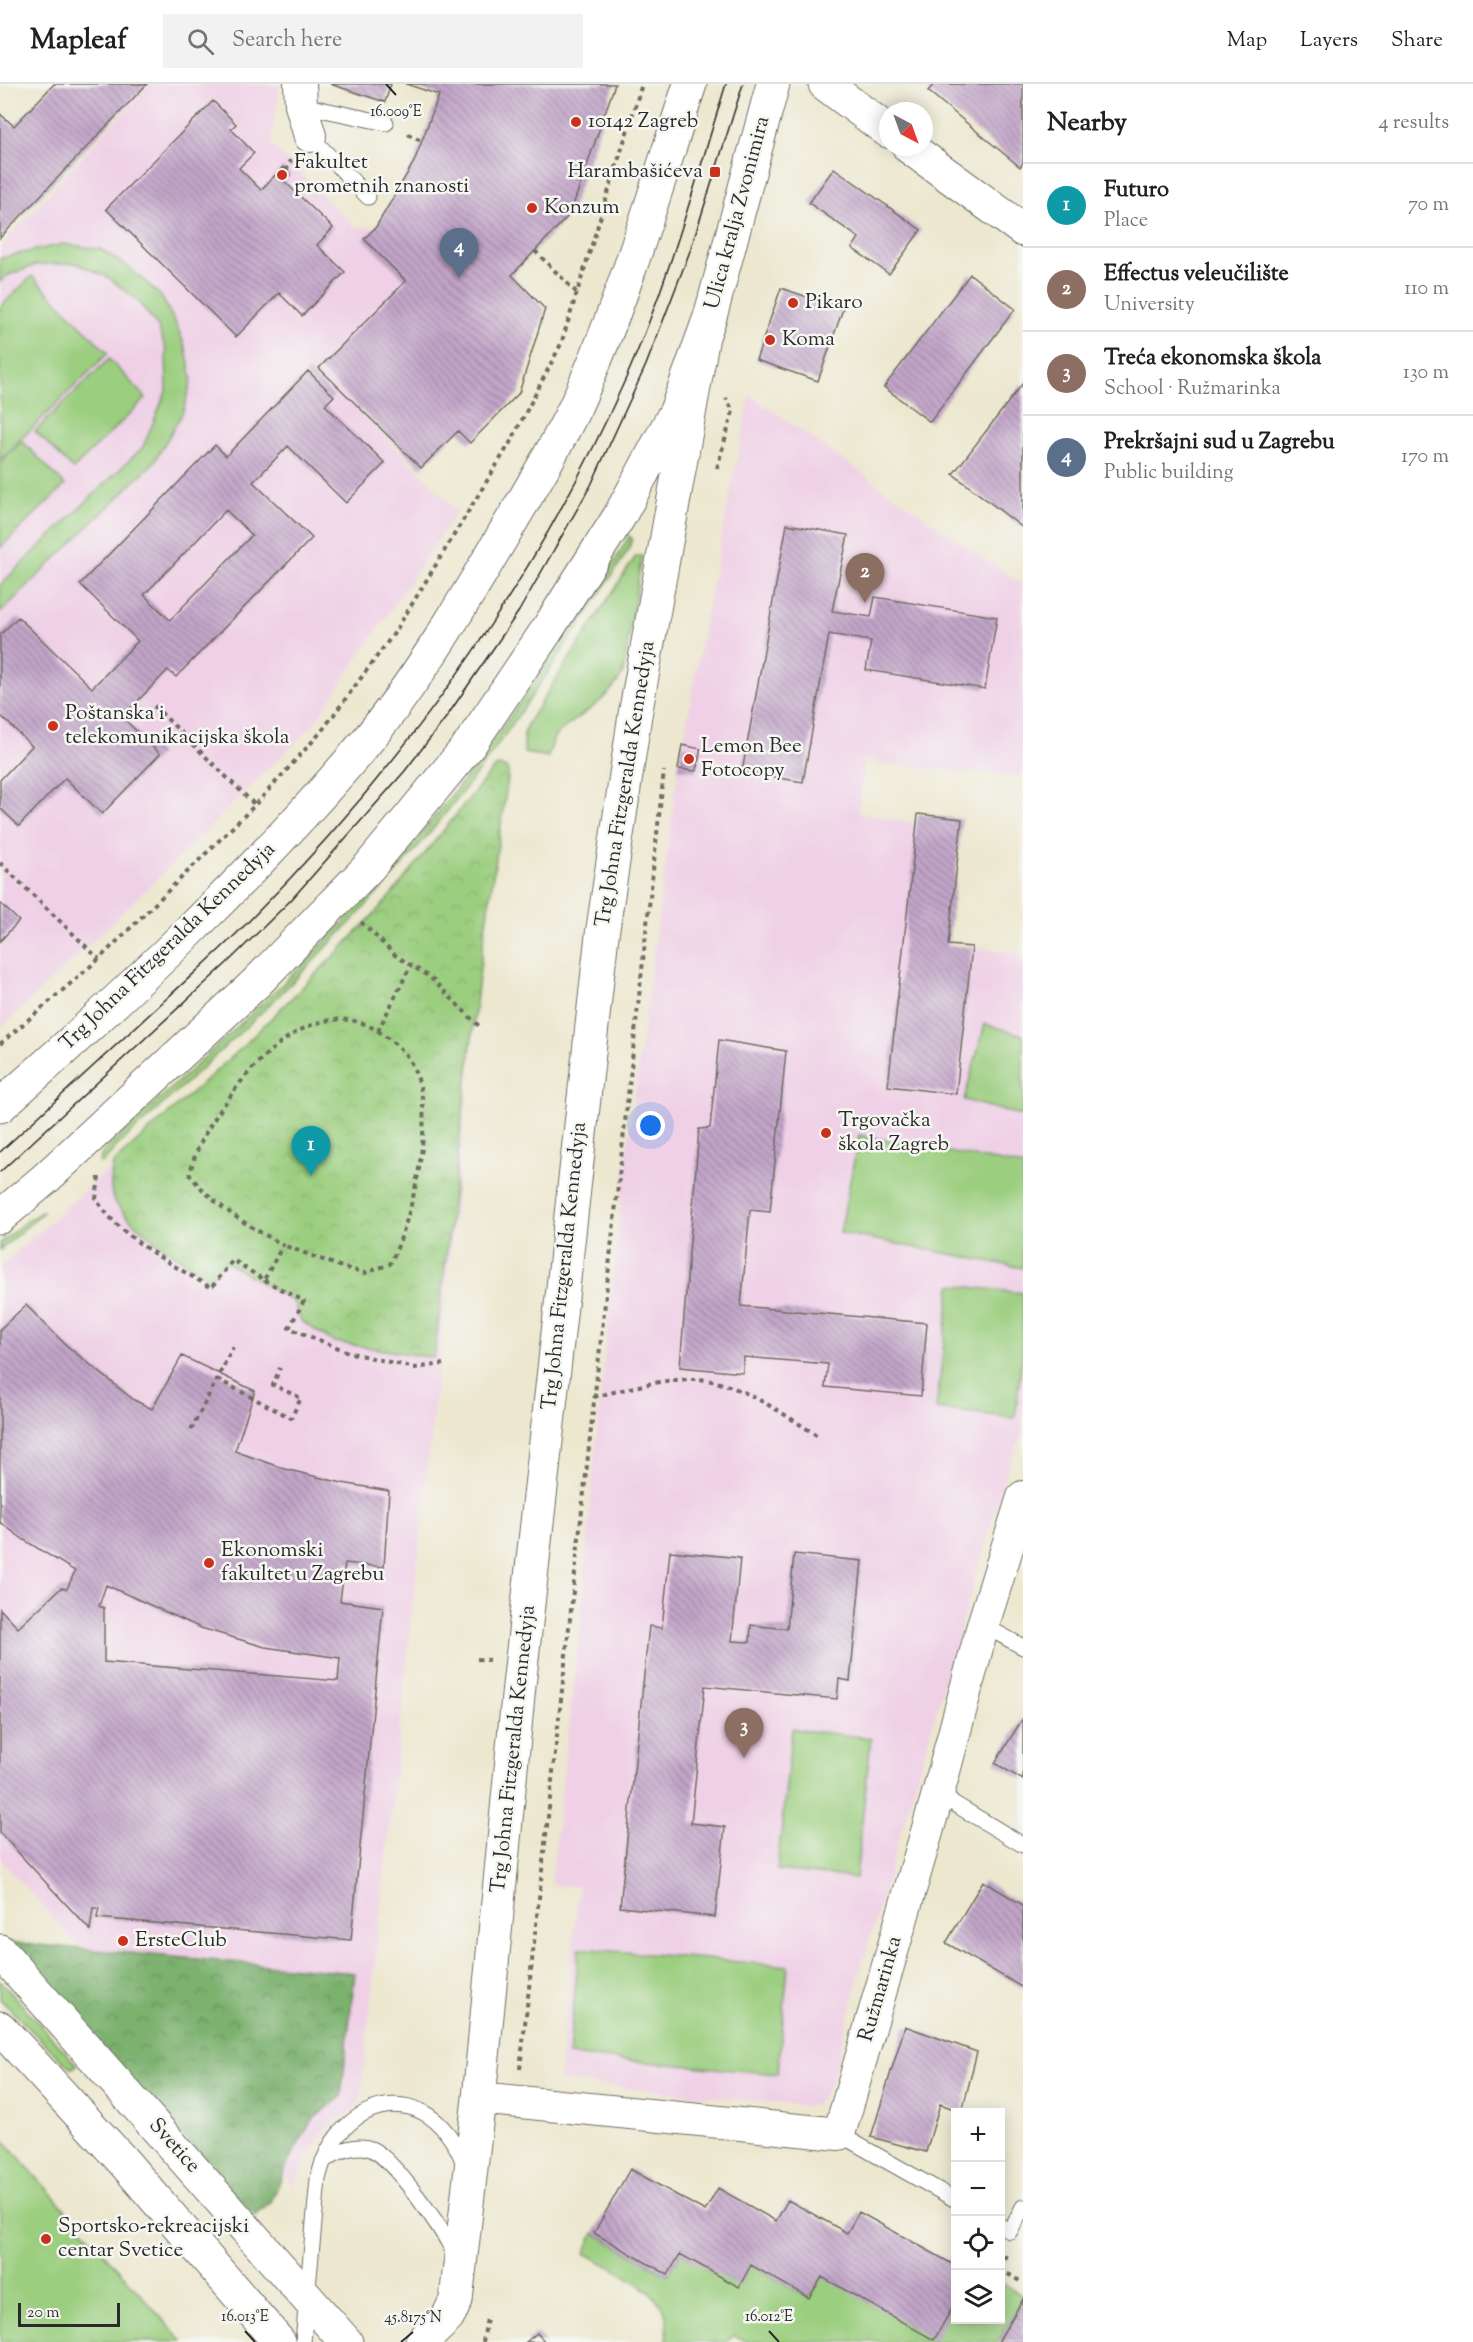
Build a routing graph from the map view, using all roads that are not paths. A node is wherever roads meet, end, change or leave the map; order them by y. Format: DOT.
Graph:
graph roads {
  1 [pos="690,84"];
  2 [pos="773,84"];
  3 [pos="825,84"];
  4 [pos="300,95"];
  5 [pos="386,123"];
  6 [pos="879,124"];
  7 [pos="310,136"];
  8 [pos="921,156"];
  9 [pos="369,197"];
  10 [pos="1023,230"];
  11 [pos="702,342"];
  12 [pos="0,1106"];
  13 [pos="0,1217"];
  14 [pos="1023,1497"];
  15 [pos="983,1625"];
  16 [pos="1023,1647"];
  17 [pos="938,1794"];
  18 [pos="1023,1845"];
  19 [pos="0,1951"];
  20 [pos="0,2028"];
  21 [pos="479,2098"];
  22 [pos="839,2134"];
  23 [pos="323,2161"];
  24 [pos="470,2183"];
  25 [pos="951,2197"];
  26 [pos="1023,2207"];
  27 [pos="1005,2228"];
  28 [pos="458,2285"];
  29 [pos="308,2297"];
  30 [pos="279,2342"];
  31 [pos="303,2342"];
  32 [pos="346,2342"];
  33 [pos="422,2342"];
  34 [pos="450,2342"];
  1 -- 12 [label="main road, Trg Johna Fitzgeralda Kennedyja"];
  2 -- 11 [label="main road, Ulica kralja Zvonimira"];
  3 -- 6 [label="main road"];
  4 -- 5 [label="lane"];
  4 -- 7 [label="street"];
  7 -- 9 [label="lane"];
  8 -- 10 [label="main road"];
  11 -- 13 [label="main road"];
  11 -- 21 [label="main road, Trg Johna Fitzgeralda Kennedyja"];
  14 -- 15 [label="street, Ružmarinka"];
  15 -- 16 [label="lane"];
  15 -- 17 [label="street, Ružmarinka"];
  17 -- 18 [label="lane"];
  17 -- 22 [label="street, Ružmarinka"];
  19 -- 29 [label="main road, Svetice"];
  20 -- 30 [label="main road"];
  21 -- 22 [label="street"];
  21 -- 24 [label="main road, Trg Johna Fitzgeralda Kennedyja"];
  22 -- 25 [label="lane"];
  23 -- 24 [label="lane"];
  23 -- 28 [label="lane"];
  23 -- 29 [label="lane"];
  24 -- 28 [label="main road, Trg Johna Fitzgeralda Kennedyja"];
  26 -- 27 [label="lane"];
  28 -- 33 [label="main road, Trg Johna Fitzgeralda Kennedyja"];
  28 -- 34 [label="main road"];
  29 -- 31 [label="lane"];
  29 -- 32 [label="main road, Svetice"];
}
